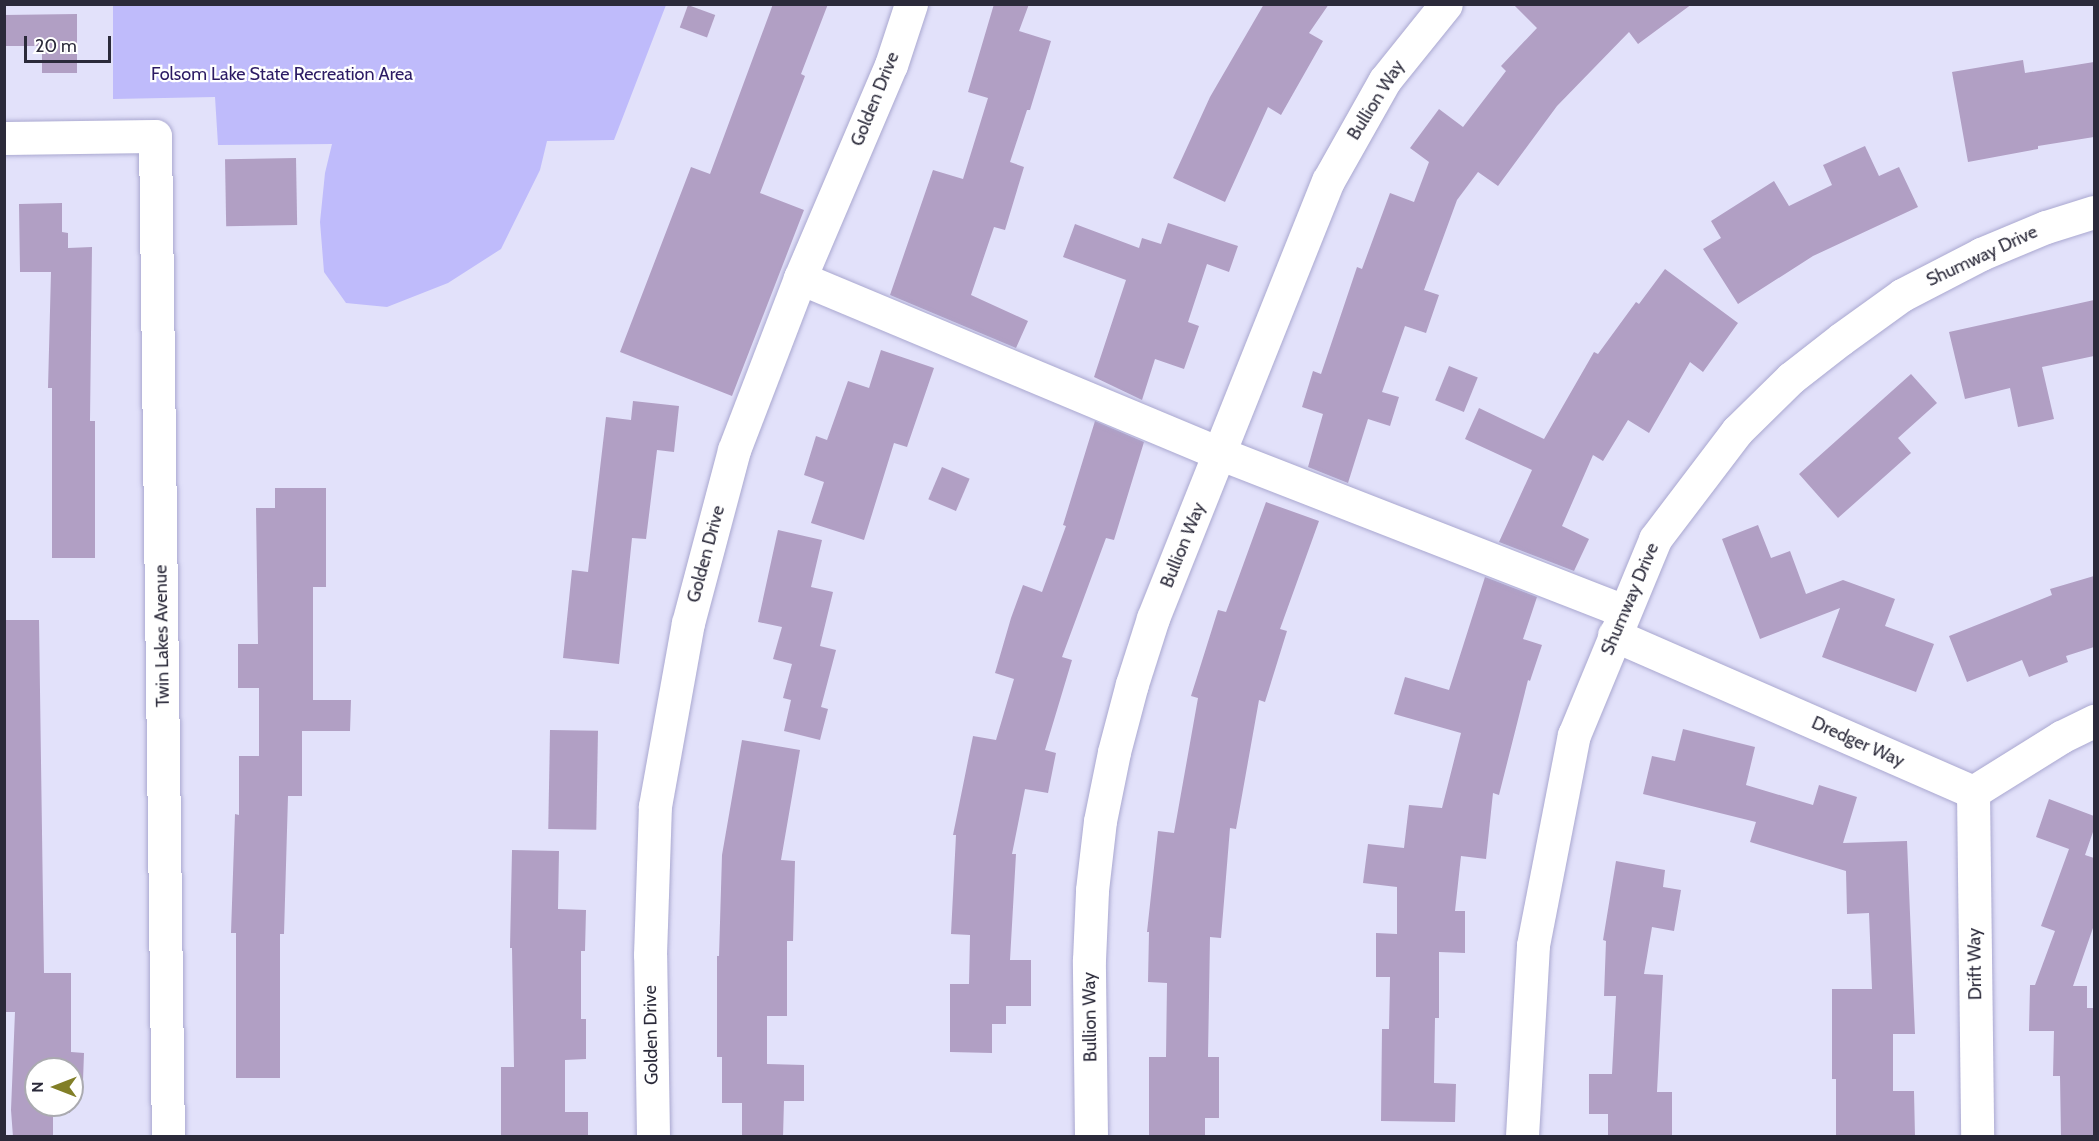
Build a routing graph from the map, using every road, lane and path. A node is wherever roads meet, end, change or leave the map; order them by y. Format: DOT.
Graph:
graph roads {
  1 [pos="911,4"];
  2 [pos="1446,4"];
  3 [pos="4,138"];
  4 [pos="2094,212"];
  5 [pos="800,278"];
  6 [pos="1219,453"];
  7 [pos="1619,623"];
  8 [pos="2094,721"];
  9 [pos="1973,792"];
  10 [pos="168,1137"];
  11 [pos="653,1137"];
  12 [pos="1091,1137"];
  13 [pos="1522,1137"];
  14 [pos="1977,1137"];
  1 -- 5 [label="street, Golden Drive"];
  2 -- 6 [label="street, Bullion Way"];
  3 -- 10 [label="street, Twin Lakes Avenue"];
  4 -- 7 [label="street, Shumway Drive"];
  5 -- 6 [label="street, Dredger Way"];
  5 -- 11 [label="street, Golden Drive"];
  6 -- 7 [label="street, Dredger Way"];
  6 -- 12 [label="street, Bullion Way"];
  7 -- 9 [label="street, Dredger Way"];
  7 -- 13 [label="street, Shumway Drive"];
  8 -- 9 [label="street"];
  9 -- 14 [label="street, Drift Way"];
}
